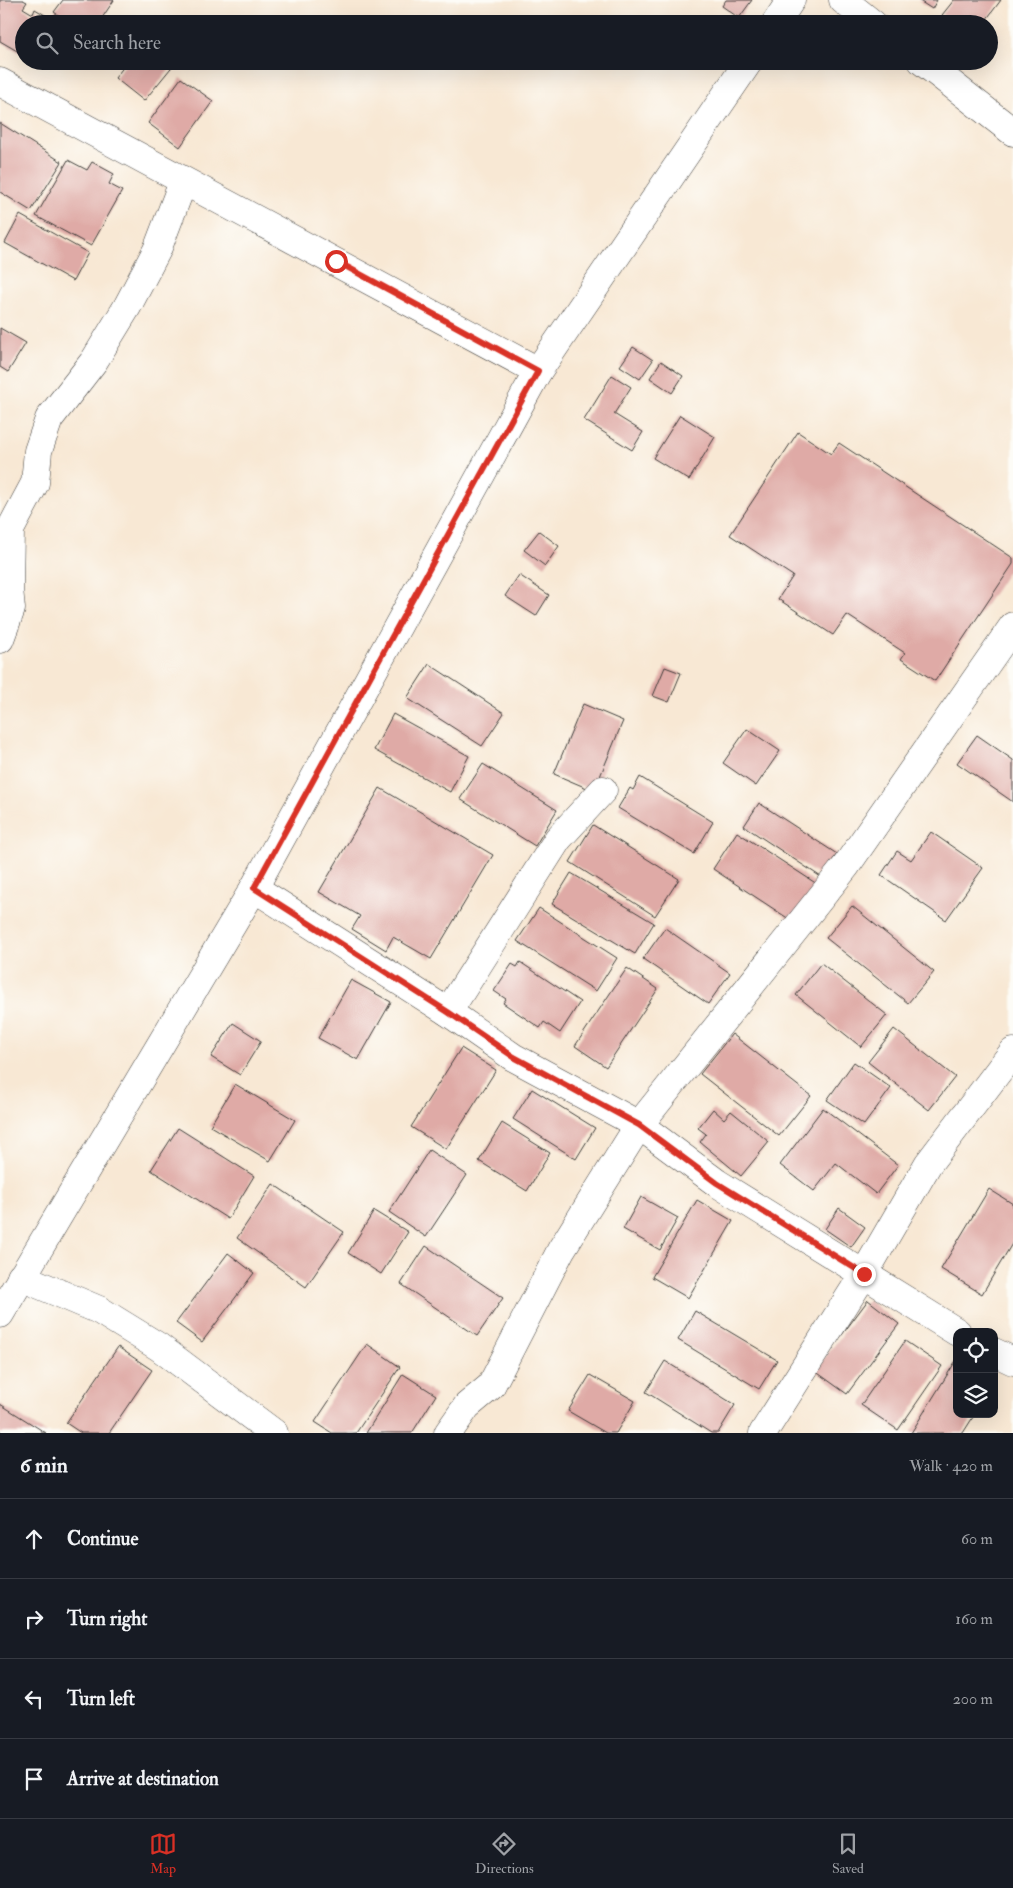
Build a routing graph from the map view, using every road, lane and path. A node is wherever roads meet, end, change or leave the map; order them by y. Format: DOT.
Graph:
graph roads {
  1 [pos="791,0"];
  2 [pos="843,0"];
  3 [pos="780,15"];
  4 [pos="862,15"];
  5 [pos="743,70"];
  6 [pos="934,70"];
  7 [pos="0,82"];
  8 [pos="1013,132"];
  9 [pos="183,182"];
  10 [pos="538,371"];
  11 [pos="1013,626"];
  12 [pos="0,639"];
  13 [pos="603,790"];
  14 [pos="254,888"];
  15 [pos="448,1012"];
  16 [pos="1013,1052"];
  17 [pos="639,1125"];
  18 [pos="864,1274"];
  19 [pos="22,1277"];
  20 [pos="0,1314"];
  21 [pos="953,1330"];
  22 [pos="998,1354"];
  23 [pos="1013,1361"];
  24 [pos="274,1433"];
  25 [pos="448,1433"];
  26 [pos="763,1433"];
  1 -- 3 [label="street"];
  2 -- 4 [label="street"];
  5 -- 10 [label="street"];
  6 -- 8 [label="street"];
  7 -- 9 [label="street"];
  9 -- 10 [label="street"];
  9 -- 12 [label="street"];
  10 -- 14 [label="street"];
  11 -- 17 [label="street"];
  13 -- 15 [label="street"];
  14 -- 15 [label="street"];
  14 -- 19 [label="street"];
  15 -- 17 [label="street"];
  16 -- 18 [label="street"];
  17 -- 18 [label="street"];
  17 -- 25 [label="street"];
  18 -- 21 [label="street"];
  18 -- 26 [label="street"];
  19 -- 20 [label="street"];
  19 -- 24 [label="street"];
  22 -- 23 [label="street"];
}
